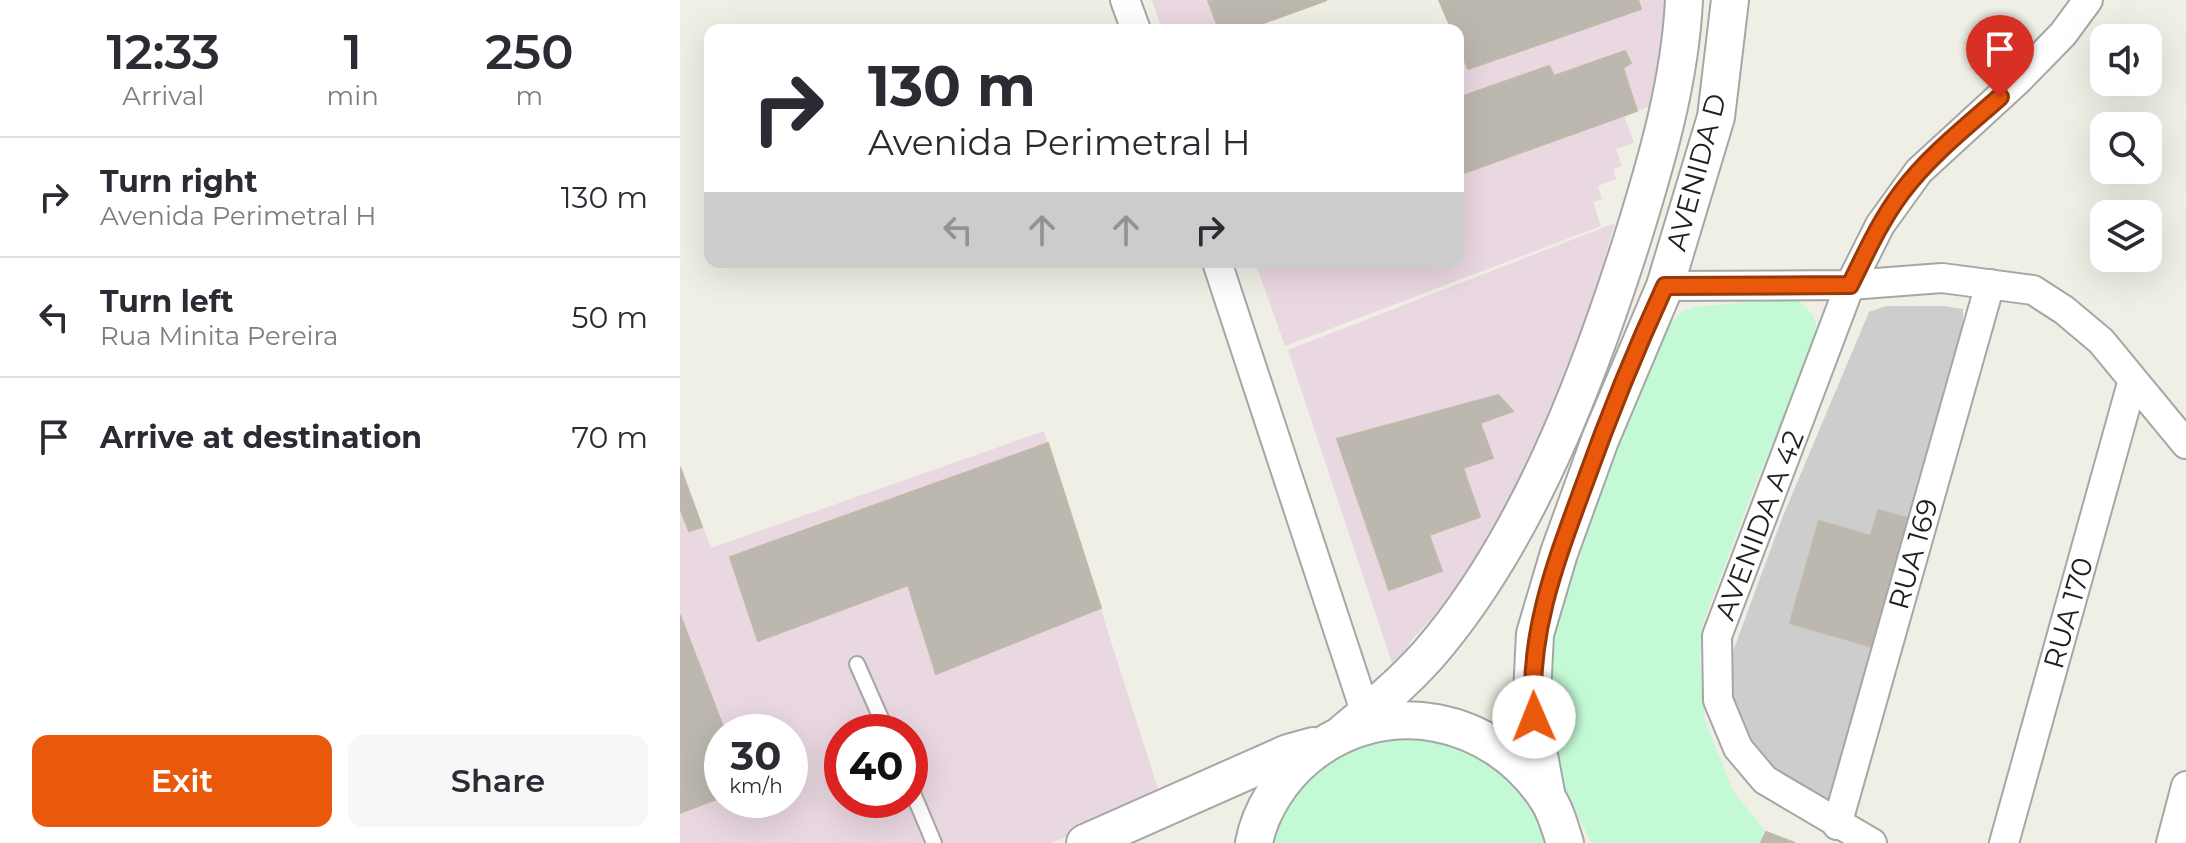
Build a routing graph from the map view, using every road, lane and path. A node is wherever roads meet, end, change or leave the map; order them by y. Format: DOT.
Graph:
graph roads {
  1 [pos="1125,0"];
  2 [pos="1684,0"];
  3 [pos="1730,0"];
  4 [pos="2088,0"];
  5 [pos="1134,24"];
  6 [pos="1219,268"];
  7 [pos="1990,284"];
  8 [pos="1850,285"];
  9 [pos="1665,286"];
  10 [pos="2132,383"];
  11 [pos="2186,444"];
  12 [pos="857,664"];
  13 [pos="879,714"];
  14 [pos="1345,729"];
  15 [pos="2186,786"];
  16 [pos="1550,804"];
  17 [pos="923,818"];
  18 [pos="1837,825"];
  19 [pos="934,843"];
  20 [pos="1085,843"];
  21 [pos="1254,843"];
  22 [pos="1565,843"];
  23 [pos="1582,843"];
  24 [pos="1872,843"];
  25 [pos="2004,843"];
  26 [pos="2171,843"];
  1 -- 5 [label="street"];
  2 -- 14 [label="street, AVENIDA D"];
  3 -- 9 [label="street, AVENIDA D"];
  4 -- 8 [label="street, AVENIDA A 42"];
  6 -- 14 [label="street"];
  7 -- 8 [label="street"];
  7 -- 10 [label="street"];
  7 -- 18 [label="street, RUA 169"];
  8 -- 9 [label="street"];
  8 -- 18 [label="street, AVENIDA A 42"];
  9 -- 16 [label="street, AVENIDA D"];
  10 -- 11 [label="street"];
  10 -- 25 [label="street, RUA 170"];
  12 -- 13 [label="lane"];
  14 -- 16 [label="street"];
  14 -- 20 [label="street"];
  14 -- 21 [label="street, AVENIDA D"];
  15 -- 26 [label="street"];
  16 -- 22 [label="street"];
  16 -- 23 [label="street"];
  17 -- 19 [label="lane"];
  18 -- 24 [label="street, AVENIDA A 42"];
}
